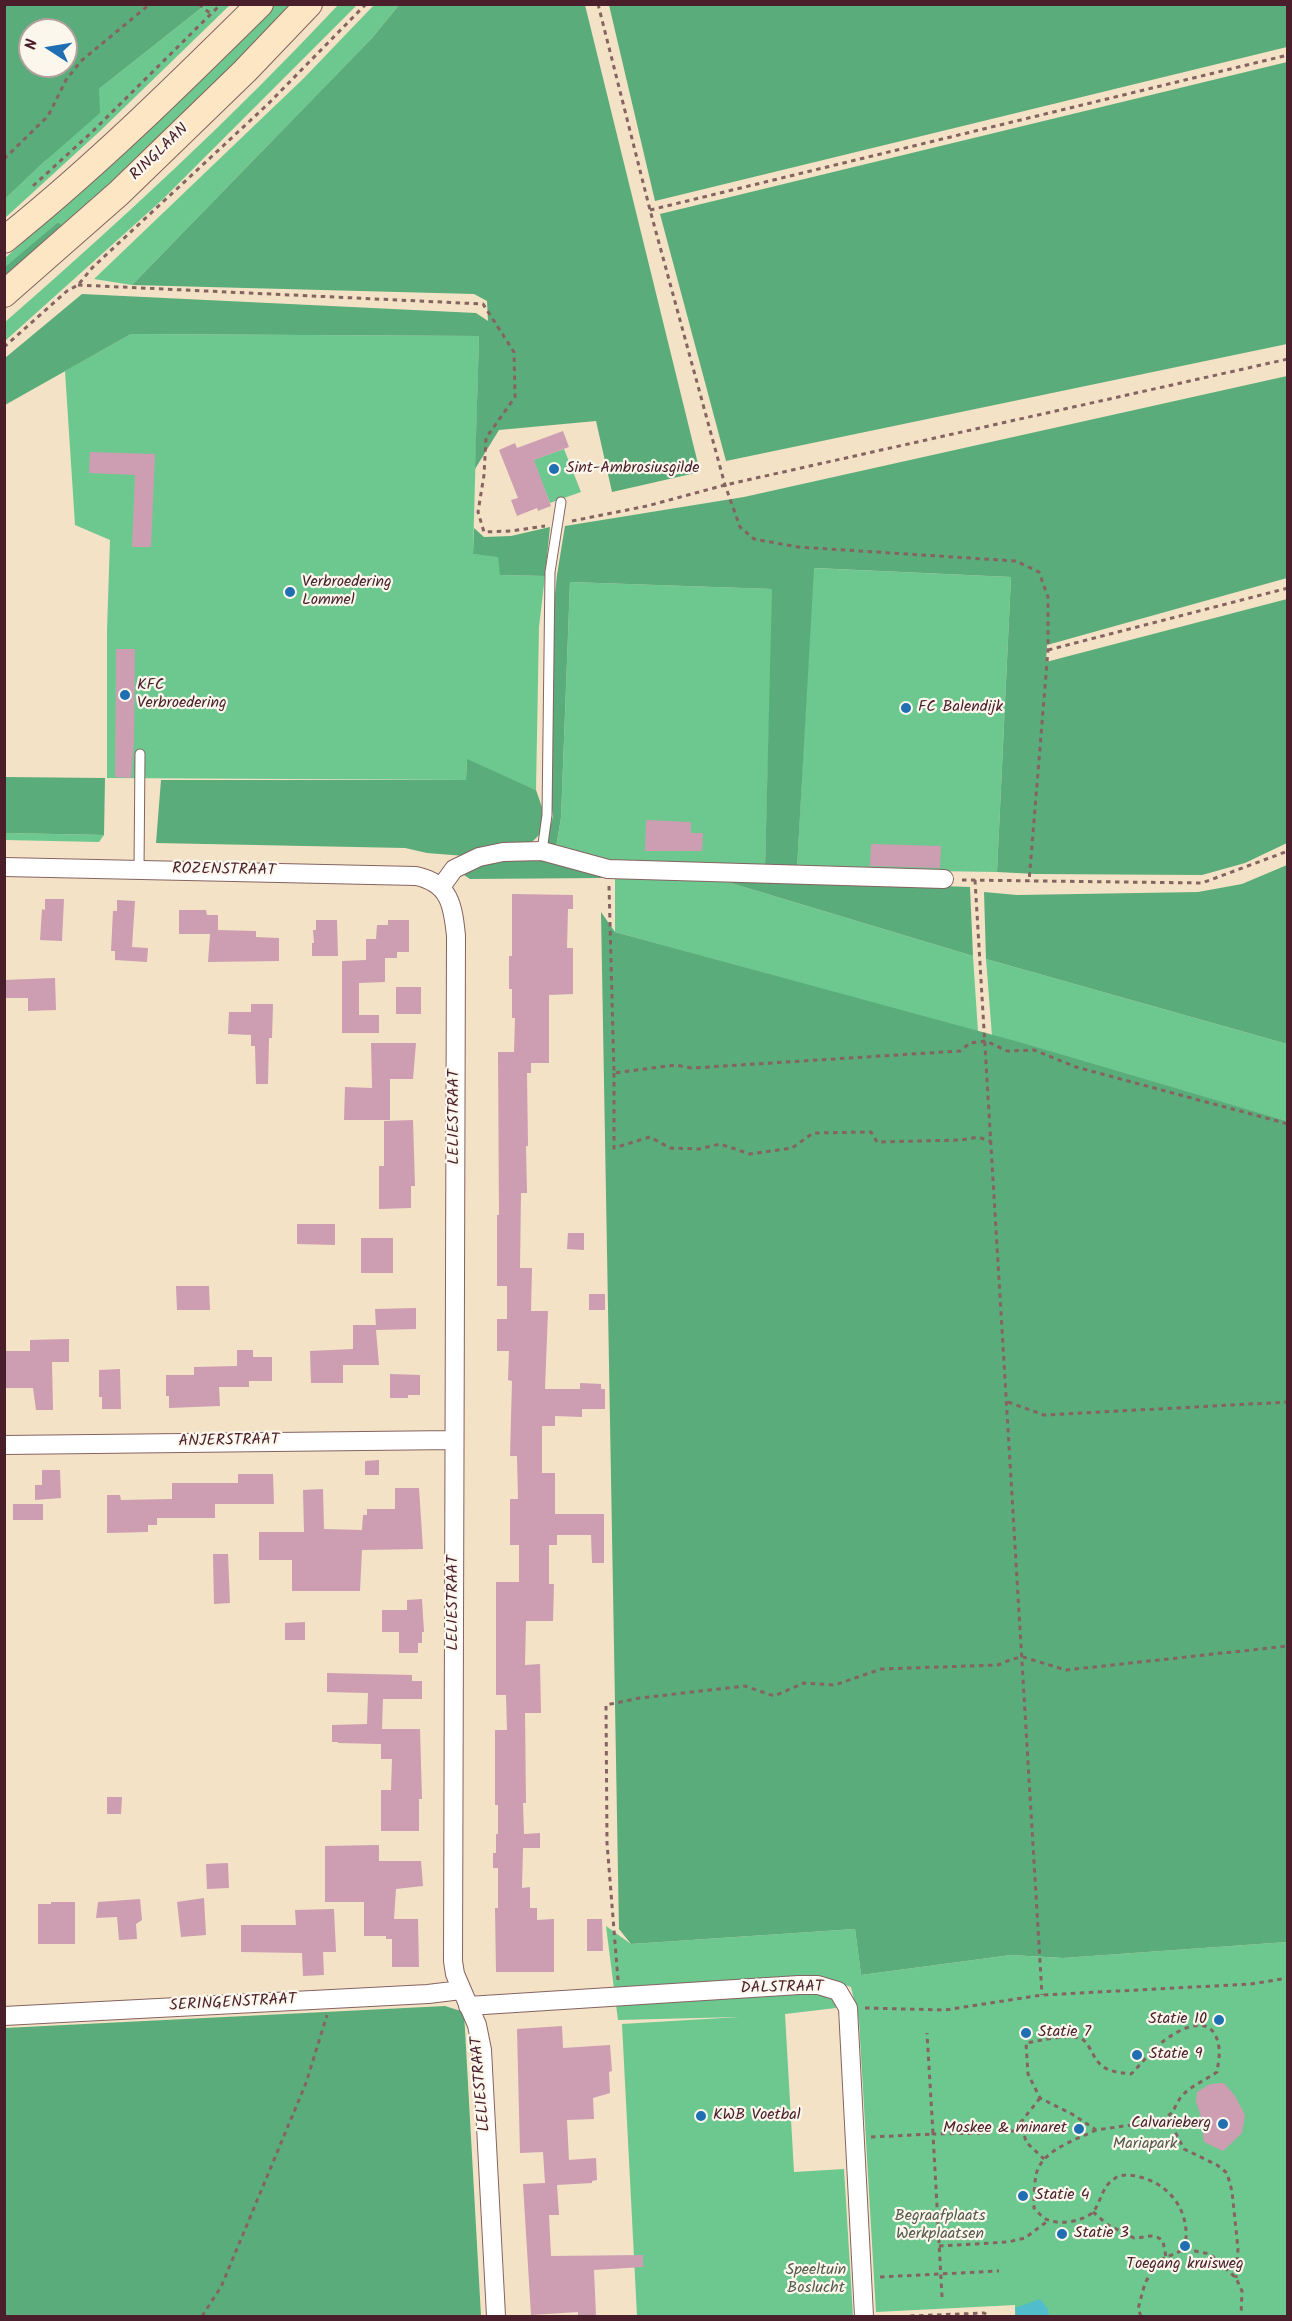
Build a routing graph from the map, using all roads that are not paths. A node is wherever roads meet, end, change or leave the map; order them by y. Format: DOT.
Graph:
graph roads {
  1 [pos="260,4"];
  2 [pos="309,4"];
  3 [pos="4,240"];
  4 [pos="4,294"];
  5 [pos="561,502"];
  6 [pos="140,754"];
  7 [pos="542,851"];
  8 [pos="4,867"];
  9 [pos="139,869"];
  10 [pos="944,879"];
  11 [pos="441,887"];
  12 [pos="454,1440"];
  13 [pos="4,1444"];
  14 [pos="465,1998"];
  15 [pos="4,2016"];
  16 [pos="496,2316"];
  17 [pos="864,2316"];
  1 -- 3 [label="main road"];
  2 -- 4 [label="main road, RINGLAAN"];
  5 -- 7 [label="lane"];
  6 -- 9 [label="lane"];
  7 -- 10 [label="street"];
  7 -- 11 [label="street"];
  8 -- 9 [label="street, ROZENSTRAAT"];
  9 -- 11 [label="street, ROZENSTRAAT"];
  11 -- 12 [label="street, LELIESTRAAT"];
  12 -- 13 [label="street, ANJERSTRAAT"];
  12 -- 14 [label="street, LELIESTRAAT"];
  14 -- 15 [label="street, SERINGENSTRAAT"];
  14 -- 16 [label="street, LELIESTRAAT"];
  14 -- 17 [label="street, DALSTRAAT"];
}
